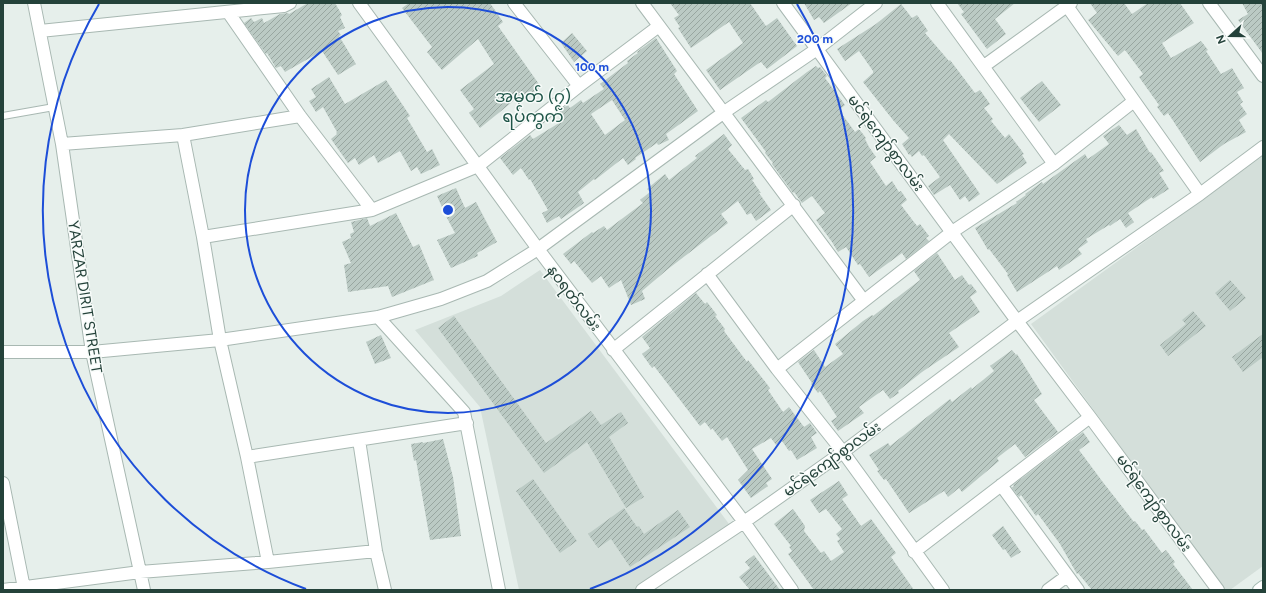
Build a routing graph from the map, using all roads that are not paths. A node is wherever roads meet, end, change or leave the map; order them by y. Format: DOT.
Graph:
graph roads {
  1 [pos="34,3"];
  2 [pos="290,3"];
  3 [pos="359,3"];
  4 [pos="514,3"];
  5 [pos="642,3"];
  6 [pos="783,3"];
  7 [pos="876,3"];
  8 [pos="937,3"];
  9 [pos="1209,3"];
  10 [pos="1069,4"];
  11 [pos="228,12"];
  12 [pos="659,26"];
  13 [pos="40,31"];
  14 [pos="817,49"];
  15 [pos="984,66"];
  16 [pos="1263,76"];
  17 [pos="579,86"];
  18 [pos="1134,100"];
  19 [pos="54,107"];
  20 [pos="723,113"];
  21 [pos="3,116"];
  22 [pos="300,116"];
  23 [pos="183,134"];
  24 [pos="62,144"];
  25 [pos="1263,147"];
  26 [pos="1054,164"];
  27 [pos="478,166"];
  28 [pos="1200,194"];
  29 [pos="794,205"];
  30 [pos="372,210"];
  31 [pos="952,232"];
  32 [pos="203,237"];
  33 [pos="538,249"];
  34 [pos="708,274"];
  35 [pos="864,301"];
  36 [pos="378,317"];
  37 [pos="1017,321"];
  38 [pos="220,340"];
  39 [pos="613,350"];
  40 [pos="3,352"];
  41 [pos="92,352"];
  42 [pos="777,369"];
  43 [pos="1090,417"];
  44 [pos="467,424"];
  45 [pos="359,440"];
  46 [pos="843,452"];
  47 [pos="247,457"];
  48 [pos="3,483"];
  49 [pos="1001,485"];
  50 [pos="744,522"];
  51 [pos="376,551"];
  52 [pos="914,552"];
  53 [pos="268,562"];
  54 [pos="140,572"];
  55 [pos="1067,576"];
  56 [pos="1263,587"];
  57 [pos="24,588"];
  58 [pos="3,590"];
  59 [pos="144,590"];
  60 [pos="384,590"];
  61 [pos="499,590"];
  62 [pos="642,590"];
  63 [pos="792,590"];
  64 [pos="943,590"];
  65 [pos="1048,590"];
  66 [pos="1078,590"];
  67 [pos="1218,590"];
  68 [pos="1259,590"];
  1 -- 13 [label="street, YARZAR DIRIT STREET"];
  2 -- 11 [label="street"];
  3 -- 27 [label="street, နဝရတ်လမ်း"];
  4 -- 17 [label="street"];
  5 -- 12 [label="street"];
  6 -- 14 [label="street, မင်ရဲကျော်စွာလမ်း"];
  7 -- 14 [label="street"];
  8 -- 15 [label="street"];
  9 -- 16 [label="street"];
  10 -- 15 [label="street"];
  10 -- 18 [label="street"];
  11 -- 13 [label="street"];
  11 -- 22 [label="street"];
  12 -- 17 [label="street"];
  12 -- 20 [label="street"];
  13 -- 19 [label="street, YARZAR DIRIT STREET"];
  14 -- 20 [label="street"];
  14 -- 31 [label="street, မင်ရဲကျော်စွာလမ်း"];
  15 -- 26 [label="street"];
  17 -- 27 [label="street"];
  18 -- 26 [label="street"];
  18 -- 28 [label="street"];
  19 -- 21 [label="lane"];
  19 -- 24 [label="street, YARZAR DIRIT STREET"];
  20 -- 29 [label="street"];
  20 -- 33 [label="street"];
  22 -- 23 [label="street"];
  22 -- 30 [label="street"];
  23 -- 24 [label="street"];
  23 -- 32 [label="street"];
  24 -- 41 [label="street, YARZAR DIRIT STREET"];
  25 -- 28 [label="street, မင်ရဲကျော်စွာလမ်း"];
  26 -- 31 [label="street"];
  27 -- 30 [label="street"];
  27 -- 33 [label="street, နဝရတ်လမ်း"];
  28 -- 37 [label="street, မင်ရဲကျော်စွာလမ်း"];
  29 -- 34 [label="street"];
  29 -- 35 [label="street"];
  30 -- 32 [label="street"];
  31 -- 35 [label="street"];
  31 -- 37 [label="street, မင်ရဲကျော်စွာလမ်း"];
  32 -- 38 [label="street"];
  33 -- 36 [label="street"];
  33 -- 39 [label="street, နဝရတ်လမ်း"];
  34 -- 39 [label="street"];
  34 -- 42 [label="street"];
  35 -- 42 [label="street"];
  36 -- 38 [label="street"];
  36 -- 44 [label="street"];
  37 -- 43 [label="street, မင်ရဲကျော်စွာလမ်း"];
  37 -- 46 [label="street, မင်ရဲကျော်စွာလမ်း"];
  38 -- 41 [label="street"];
  38 -- 47 [label="street"];
  39 -- 50 [label="street, နဝရတ်လမ်း"];
  40 -- 41 [label="street"];
  41 -- 54 [label="street, YARZAR DIRIT STREET"];
  42 -- 46 [label="street"];
  43 -- 49 [label="street"];
  43 -- 67 [label="street, မင်ရဲကျော်စွာလမ်း"];
  44 -- 45 [label="street"];
  44 -- 61 [label="street"];
  45 -- 47 [label="street"];
  45 -- 51 [label="street"];
  46 -- 50 [label="street, မင်ရဲကျော်စွာလမ်း"];
  46 -- 52 [label="street"];
  47 -- 53 [label="street"];
  48 -- 57 [label="street"];
  49 -- 52 [label="street"];
  49 -- 55 [label="street"];
  50 -- 62 [label="street, မင်ရဲကျော်စွာလမ်း"];
  50 -- 63 [label="street, နဝရတ်လမ်း"];
  51 -- 53 [label="street"];
  51 -- 60 [label="street"];
  52 -- 64 [label="street"];
  53 -- 54 [label="street"];
  54 -- 57 [label="street"];
  54 -- 59 [label="street, YARZAR DIRIT STREET"];
  55 -- 65 [label="street"];
  55 -- 66 [label="street"];
  56 -- 68 [label="street"];
  57 -- 58 [label="street"];
}
